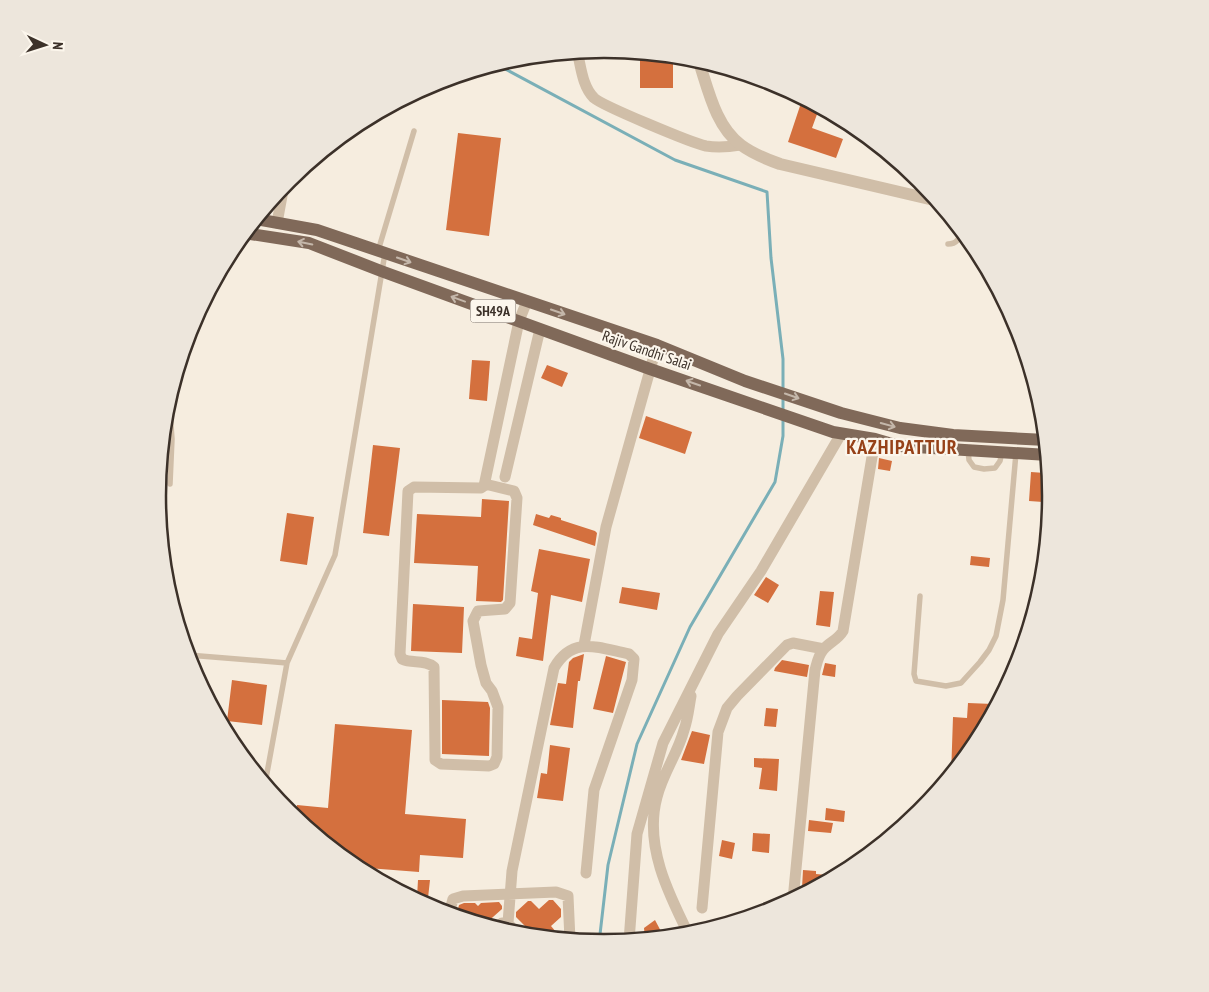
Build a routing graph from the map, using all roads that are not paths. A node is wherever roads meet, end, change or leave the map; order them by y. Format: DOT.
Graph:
graph roads {
  1 [pos="579,58"];
  2 [pos="701,68"];
  3 [pos="414,131"];
  4 [pos="740,145"];
  5 [pos="926,198"];
  6 [pos="281,200"];
  7 [pos="264,221"];
  8 [pos="277,223"];
  9 [pos="253,234"];
  10 [pos="959,239"];
  11 [pos="948,244"];
  12 [pos="381,252"];
  13 [pos="381,271"];
  14 [pos="527,301"];
  15 [pos="519,321"];
  16 [pos="540,328"];
  17 [pos="657,345"];
  18 [pos="650,369"];
  19 [pos="171,430"];
  20 [pos="837,433"];
  21 [pos="875,439"];
  22 [pos="1039,440"];
  23 [pos="1016,453"];
  24 [pos="1041,455"];
  25 [pos="505,477"];
  26 [pos="170,484"];
  27 [pos="485,484"];
  28 [pos="920,596"];
  29 [pos="584,645"];
  30 [pos="824,649"];
  31 [pos="196,656"];
  32 [pos="287,663"];
  33 [pos="694,684"];
  34 [pos="267,775"];
  35 [pos="586,872"];
  36 [pos="794,891"];
  37 [pos="507,895"];
  38 [pos="450,906"];
  39 [pos="702,908"];
  40 [pos="505,923"];
  41 [pos="685,927"];
  42 [pos="570,933"];
  43 [pos="630,934"];
  1 -- 4 [label="street"];
  2 -- 4 [label="street"];
  3 -- 12 [label="lane"];
  4 -- 5 [label="street"];
  6 -- 8 [label="street"];
  7 -- 8 [label="main road, Rajiv Gandhi Salai / SH49A"];
  8 -- 12 [label="main road, Rajiv Gandhi Salai / SH49A"];
  13 -- 9 [label="main road, Rajiv Gandhi Salai / SH49A, one-way"];
  10 -- 11 [label="lane"];
  12 -- 13 [label="lane"];
  12 -- 14 [label="main road, Rajiv Gandhi Salai / SH49A, one-way"];
  15 -- 13 [label="main road, Rajiv Gandhi Salai / SH49A, one-way"];
  13 -- 32 [label="lane"];
  14 -- 15 [label="street"];
  14 -- 17 [label="main road, Rajiv Gandhi Salai / SH49A, one-way"];
  15 -- 16 [label="main road, Rajiv Gandhi Salai / SH49A"];
  15 -- 27 [label="street"];
  16 -- 18 [label="main road, Rajiv Gandhi Salai / SH49A"];
  16 -- 25 [label="street"];
  17 -- 18 [label="street"];
  17 -- 22 [label="main road, Rajiv Gandhi Salai / SH49A, one-way"];
  20 -- 18 [label="main road, Rajiv Gandhi Salai / SH49A, one-way"];
  18 -- 29 [label="street"];
  19 -- 26 [label="lane"];
  20 -- 21 [label="main road, Rajiv Gandhi Salai / SH49A"];
  20 -- 33 [label="street"];
  21 -- 23 [label="main road, Rajiv Gandhi Salai / SH49A"];
  21 -- 30 [label="street"];
  23 -- 24 [label="main road, Rajiv Gandhi Salai / SH49A"];
  23 -- 28 [label="lane"];
  27 -- 27 [label="street"];
  29 -- 35 [label="street"];
  29 -- 37 [label="street"];
  30 -- 36 [label="street"];
  30 -- 39 [label="street"];
  31 -- 32 [label="lane"];
  32 -- 34 [label="lane"];
  33 -- 41 [label="street"];
  33 -- 43 [label="street"];
  37 -- 38 [label="street"];
  37 -- 40 [label="street"];
  37 -- 42 [label="street"];
}
